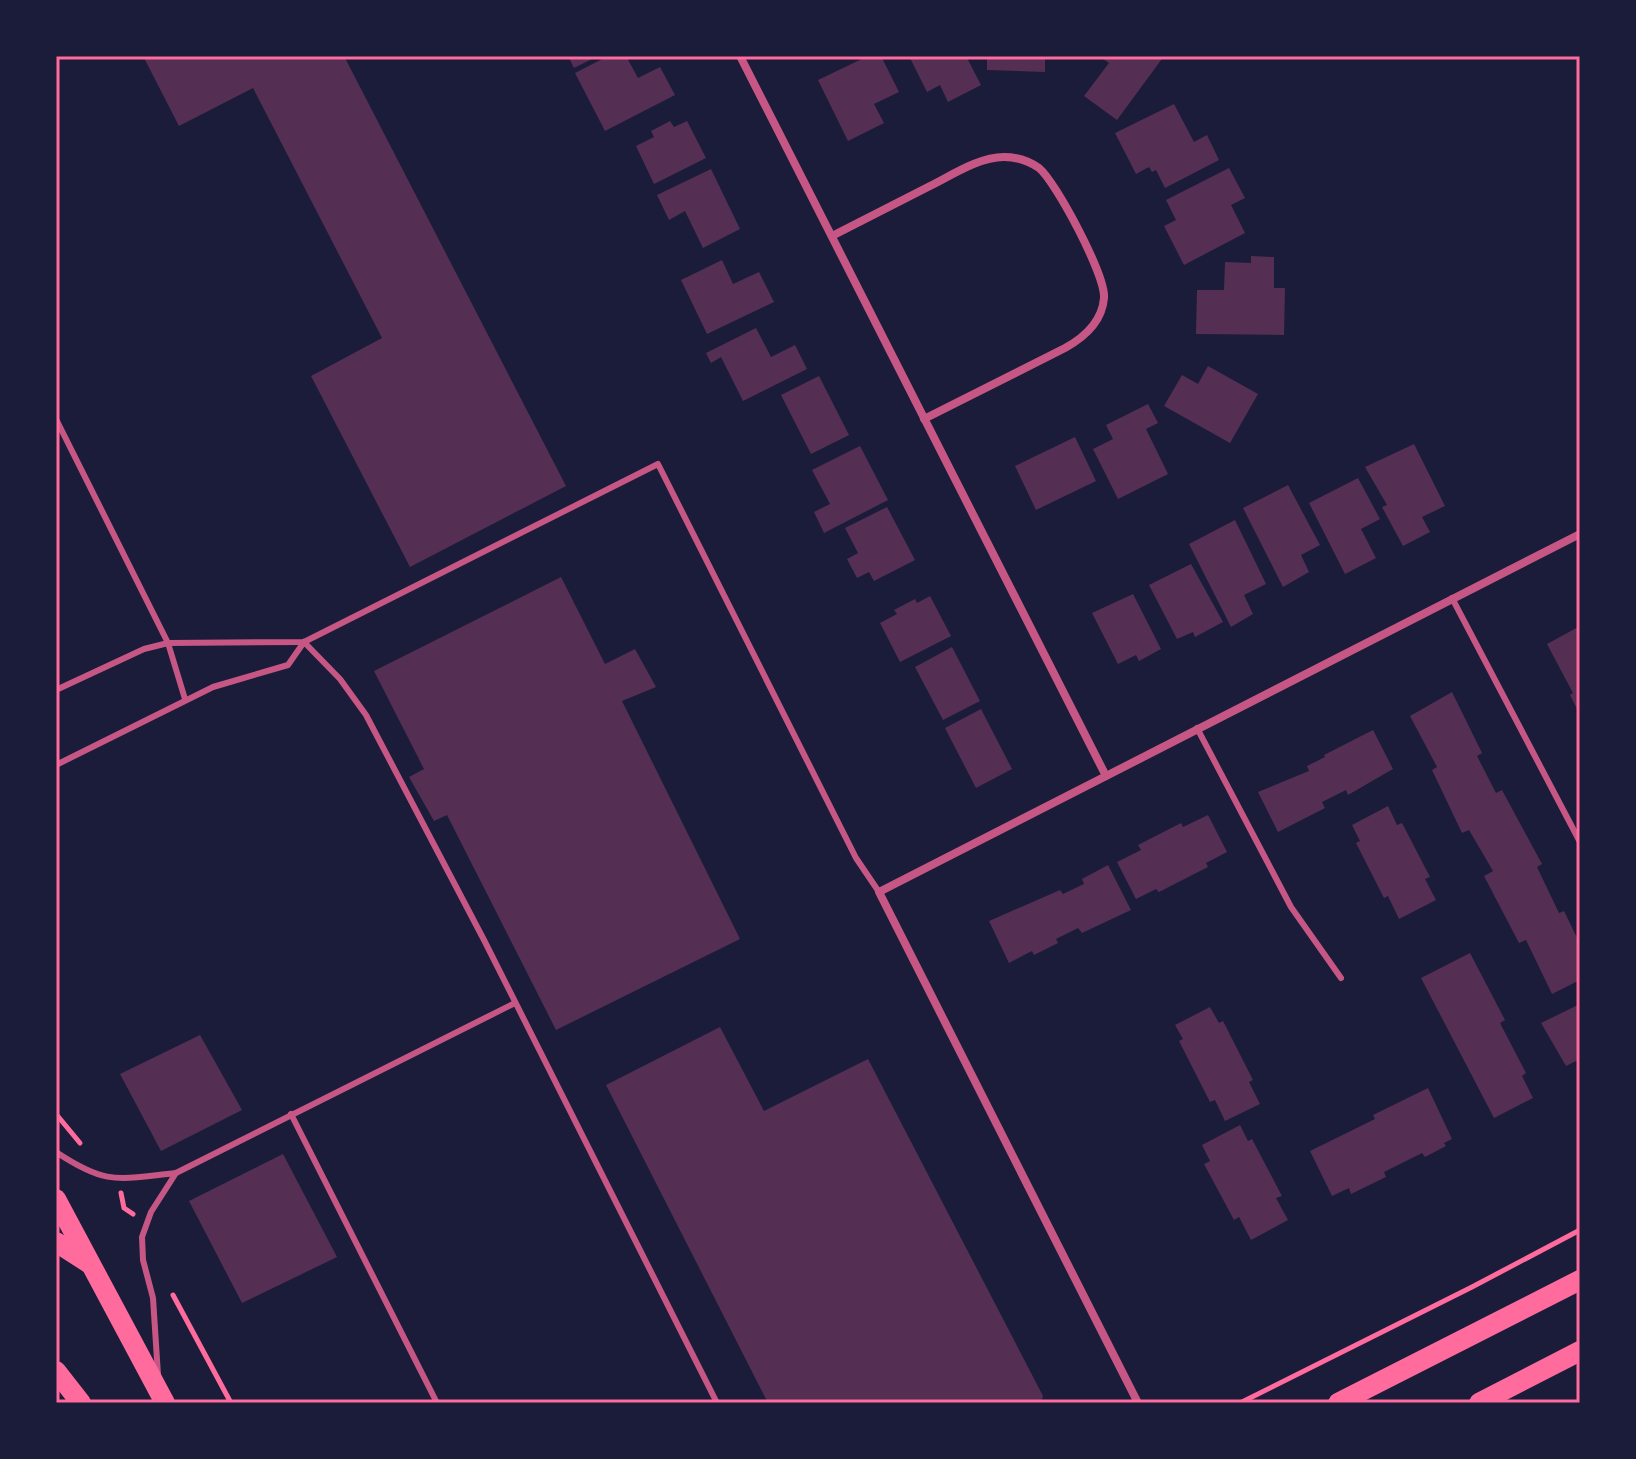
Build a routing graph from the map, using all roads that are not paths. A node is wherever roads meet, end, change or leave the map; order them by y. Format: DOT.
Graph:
graph roads {
  1 [pos="740,56"];
  2 [pos="832,236"];
  3 [pos="56,419"];
  4 [pos="924,419"];
  5 [pos="1580,534"];
  6 [pos="1452,598"];
  7 [pos="304,642"];
  8 [pos="168,643"];
  9 [pos="56,690"];
  10 [pos="185,699"];
  11 [pos="1197,728"];
  12 [pos="56,765"];
  13 [pos="1106,776"];
  14 [pos="1580,842"];
  15 [pos="879,892"];
  16 [pos="1341,978"];
  17 [pos="515,1003"];
  18 [pos="291,1114"];
  19 [pos="56,1152"];
  20 [pos="176,1173"];
  21 [pos="56,1199"];
  22 [pos="56,1242"];
  23 [pos="93,1267"];
  24 [pos="1580,1280"];
  25 [pos="1580,1351"];
  26 [pos="56,1371"];
  27 [pos="162,1397"];
  28 [pos="81,1403"];
  29 [pos="437,1403"];
  30 [pos="717,1403"];
  31 [pos="1138,1403"];
  32 [pos="1338,1403"];
  33 [pos="1479,1403"];
  1 -- 2 [label="street"];
  2 -- 4 [label="street"];
  2 -- 4 [label="street"];
  3 -- 8 [label="lane"];
  4 -- 13 [label="street"];
  5 -- 6 [label="street"];
  6 -- 11 [label="street"];
  6 -- 14 [label="lane"];
  7 -- 8 [label="lane"];
  7 -- 10 [label="lane"];
  7 -- 15 [label="lane"];
  7 -- 17 [label="lane"];
  8 -- 9 [label="lane"];
  8 -- 10 [label="lane"];
  10 -- 12 [label="lane"];
  11 -- 13 [label="street"];
  11 -- 16 [label="lane"];
  13 -- 15 [label="street"];
  15 -- 31 [label="street"];
  17 -- 18 [label="lane"];
  17 -- 30 [label="lane"];
  18 -- 20 [label="lane"];
  18 -- 29 [label="lane"];
  19 -- 20 [label="lane"];
  20 -- 27 [label="lane"];
  21 -- 23 [label="main road"];
  22 -- 23 [label="main road"];
  23 -- 27 [label="main road"];
  24 -- 32 [label="main road"];
  25 -- 33 [label="main road"];
  26 -- 28 [label="main road"];
}
